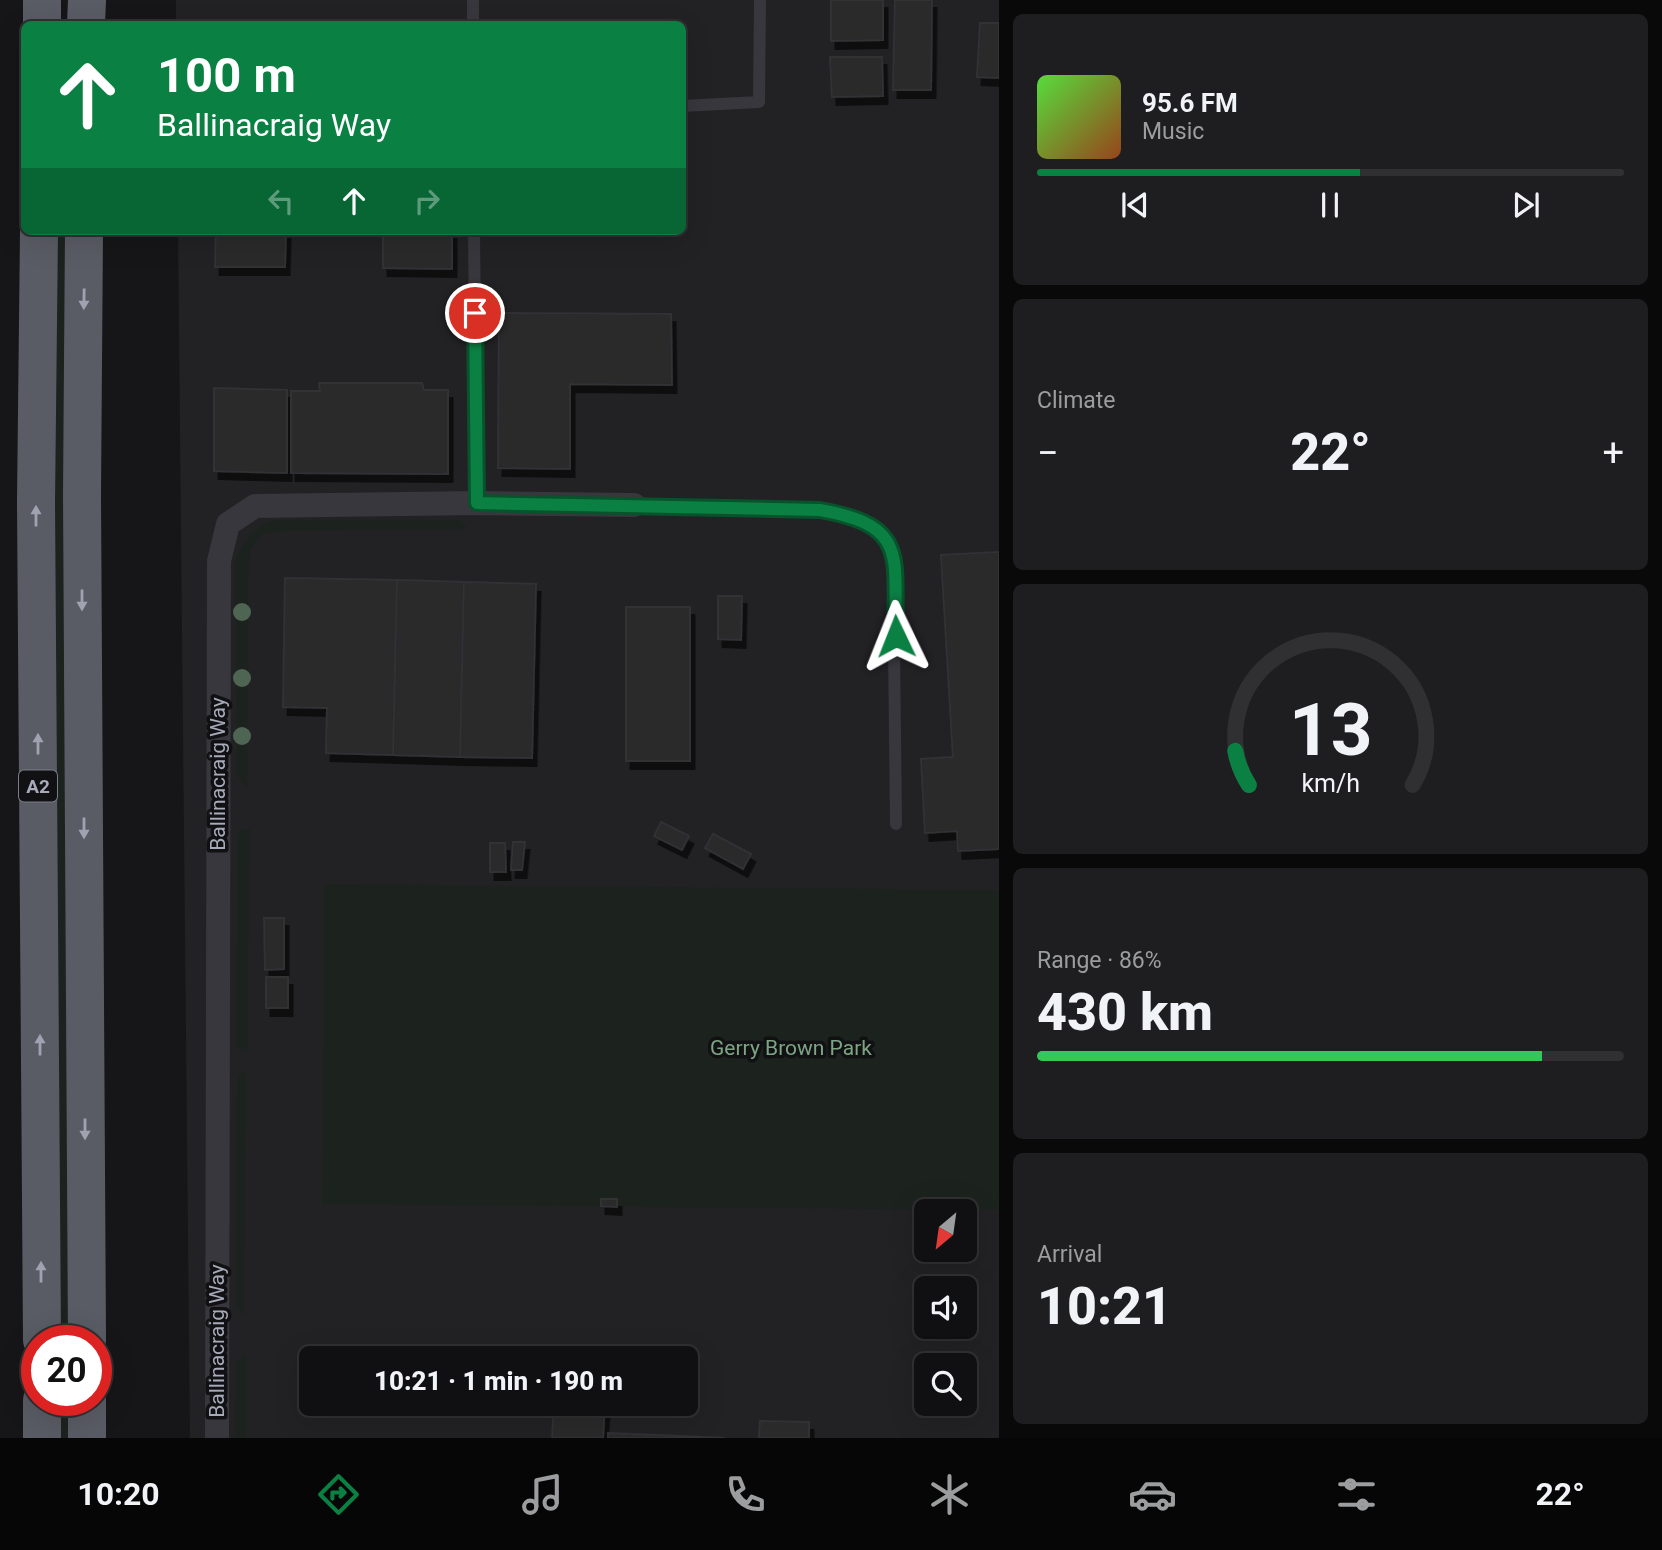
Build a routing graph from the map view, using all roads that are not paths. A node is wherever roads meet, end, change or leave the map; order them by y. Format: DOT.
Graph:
graph roads {
  1 [pos="42,0"];
  2 [pos="86,0"];
  3 [pos="473,0"];
  4 [pos="760,0"];
  5 [pos="42,21"];
  6 [pos="86,21"];
  7 [pos="473,21"];
  8 [pos="686,106"];
  9 [pos="39,235"];
  10 [pos="84,235"];
  11 [pos="474,235"];
  12 [pos="477,503"];
  13 [pos="634,505"];
  14 [pos="896,824"];
  15 [pos="42,1325"];
  16 [pos="87,1325"];
  17 [pos="42,1416"];
  18 [pos="87,1416"];
  19 [pos="43,1438"];
  20 [pos="87,1438"];
  21 [pos="217,1438"];
  1 -- 5 [label="highway"];
  2 -- 6 [label="highway"];
  3 -- 7 [label="lane"];
  4 -- 8 [label="lane"];
  15 -- 9 [label="highway, A2, one-way"];
  10 -- 16 [label="highway, A2, one-way"];
  11 -- 12 [label="lane"];
  12 -- 13 [label="street, Ballinacraig Way"];
  12 -- 21 [label="street, Ballinacraig Way"];
  13 -- 14 [label="lane"];
  17 -- 19 [label="highway"];
  18 -- 20 [label="highway"];
}
